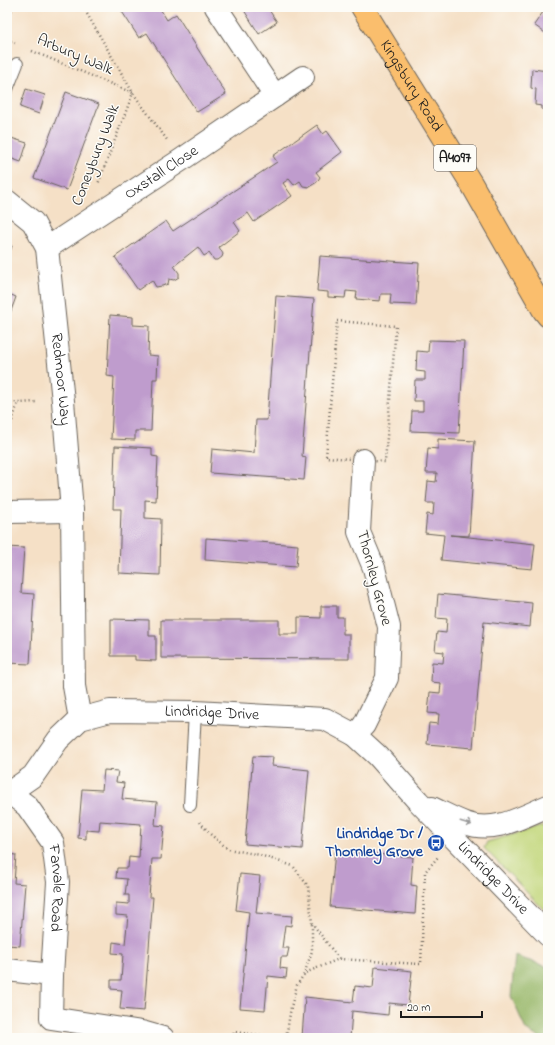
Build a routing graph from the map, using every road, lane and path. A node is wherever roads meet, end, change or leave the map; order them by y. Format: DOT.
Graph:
graph roads {
  1 [pos="12,7"];
  2 [pos="83,7"];
  3 [pos="216,7"];
  4 [pos="362,7"];
  5 [pos="7,18"];
  6 [pos="7,40"];
  7 [pos="21,46"];
  8 [pos="28,49"];
  9 [pos="17,64"];
  10 [pos="303,77"];
  11 [pos="7,89"];
  12 [pos="133,93"];
  13 [pos="275,96"];
  14 [pos="181,160"];
  15 [pos="96,188"];
  16 [pos="7,201"];
  17 [pos="47,248"];
  18 [pos="546,318"];
  19 [pos="7,400"];
  20 [pos="63,401"];
  21 [pos="18,403"];
  22 [pos="7,436"];
  23 [pos="363,460"];
  24 [pos="72,511"];
  25 [pos="7,512"];
  26 [pos="195,712"];
  27 [pos="80,719"];
  28 [pos="355,735"];
  29 [pos="9,794"];
  30 [pos="418,801"];
  31 [pos="190,805"];
  32 [pos="548,806"];
  33 [pos="454,838"];
  34 [pos="312,923"];
  35 [pos="548,935"];
  36 [pos="339,959"];
  37 [pos="7,970"];
  38 [pos="305,973"];
  39 [pos="52,975"];
  40 [pos="163,1038"];
  41 [pos="233,1038"];
  1 -- 5 [label="path"];
  2 -- 12 [label="path, Coneybury Walk"];
  3 -- 13 [label="street"];
  4 -- 18 [label="main road, Kingsbury Road / A4097"];
  6 -- 7 [label="path, Arbury Walk"];
  8 -- 12 [label="path, Arbury Walk"];
  9 -- 11 [label="lane"];
  10 -- 13 [label="street, Oxstall Close"];
  12 -- 14 [label="path, Coneybury Walk"];
  12 -- 15 [label="path, Coneybury Walk"];
  13 -- 14 [label="street, Oxstall Close"];
  14 -- 17 [label="street, Oxstall Close"];
  16 -- 17 [label="street"];
  17 -- 20 [label="street, Redmoor Way"];
  19 -- 21 [label="path"];
  20 -- 21 [label="path"];
  20 -- 24 [label="street, Redmoor Way"];
  21 -- 22 [label="path"];
  23 -- 23 [label="path"];
  23 -- 28 [label="street, Thornley Grove"];
  24 -- 25 [label="street"];
  24 -- 27 [label="street, Redmoor Way"];
  26 -- 27 [label="street, Lindridge Drive"];
  26 -- 28 [label="street, Lindridge Drive"];
  26 -- 31 [label="lane"];
  27 -- 29 [label="street, Lindridge Drive"];
  28 -- 30 [label="street, Lindridge Drive"];
  29 -- 39 [label="street, Farvale Road"];
  30 -- 32 [label="street, Lindridge Drive, one-way"];
  30 -- 33 [label="street, Lindridge Drive"];
  31 -- 34 [label="path"];
  33 -- 35 [label="street, Lindridge Drive"];
  33 -- 36 [label="path, Lindridge Drive"];
  34 -- 36 [label="path"];
  34 -- 38 [label="path"];
  36 -- 38 [label="path, Lindridge Drive"];
  37 -- 39 [label="street"];
  38 -- 41 [label="path"];
  39 -- 40 [label="street, Farvale Road"];
}
